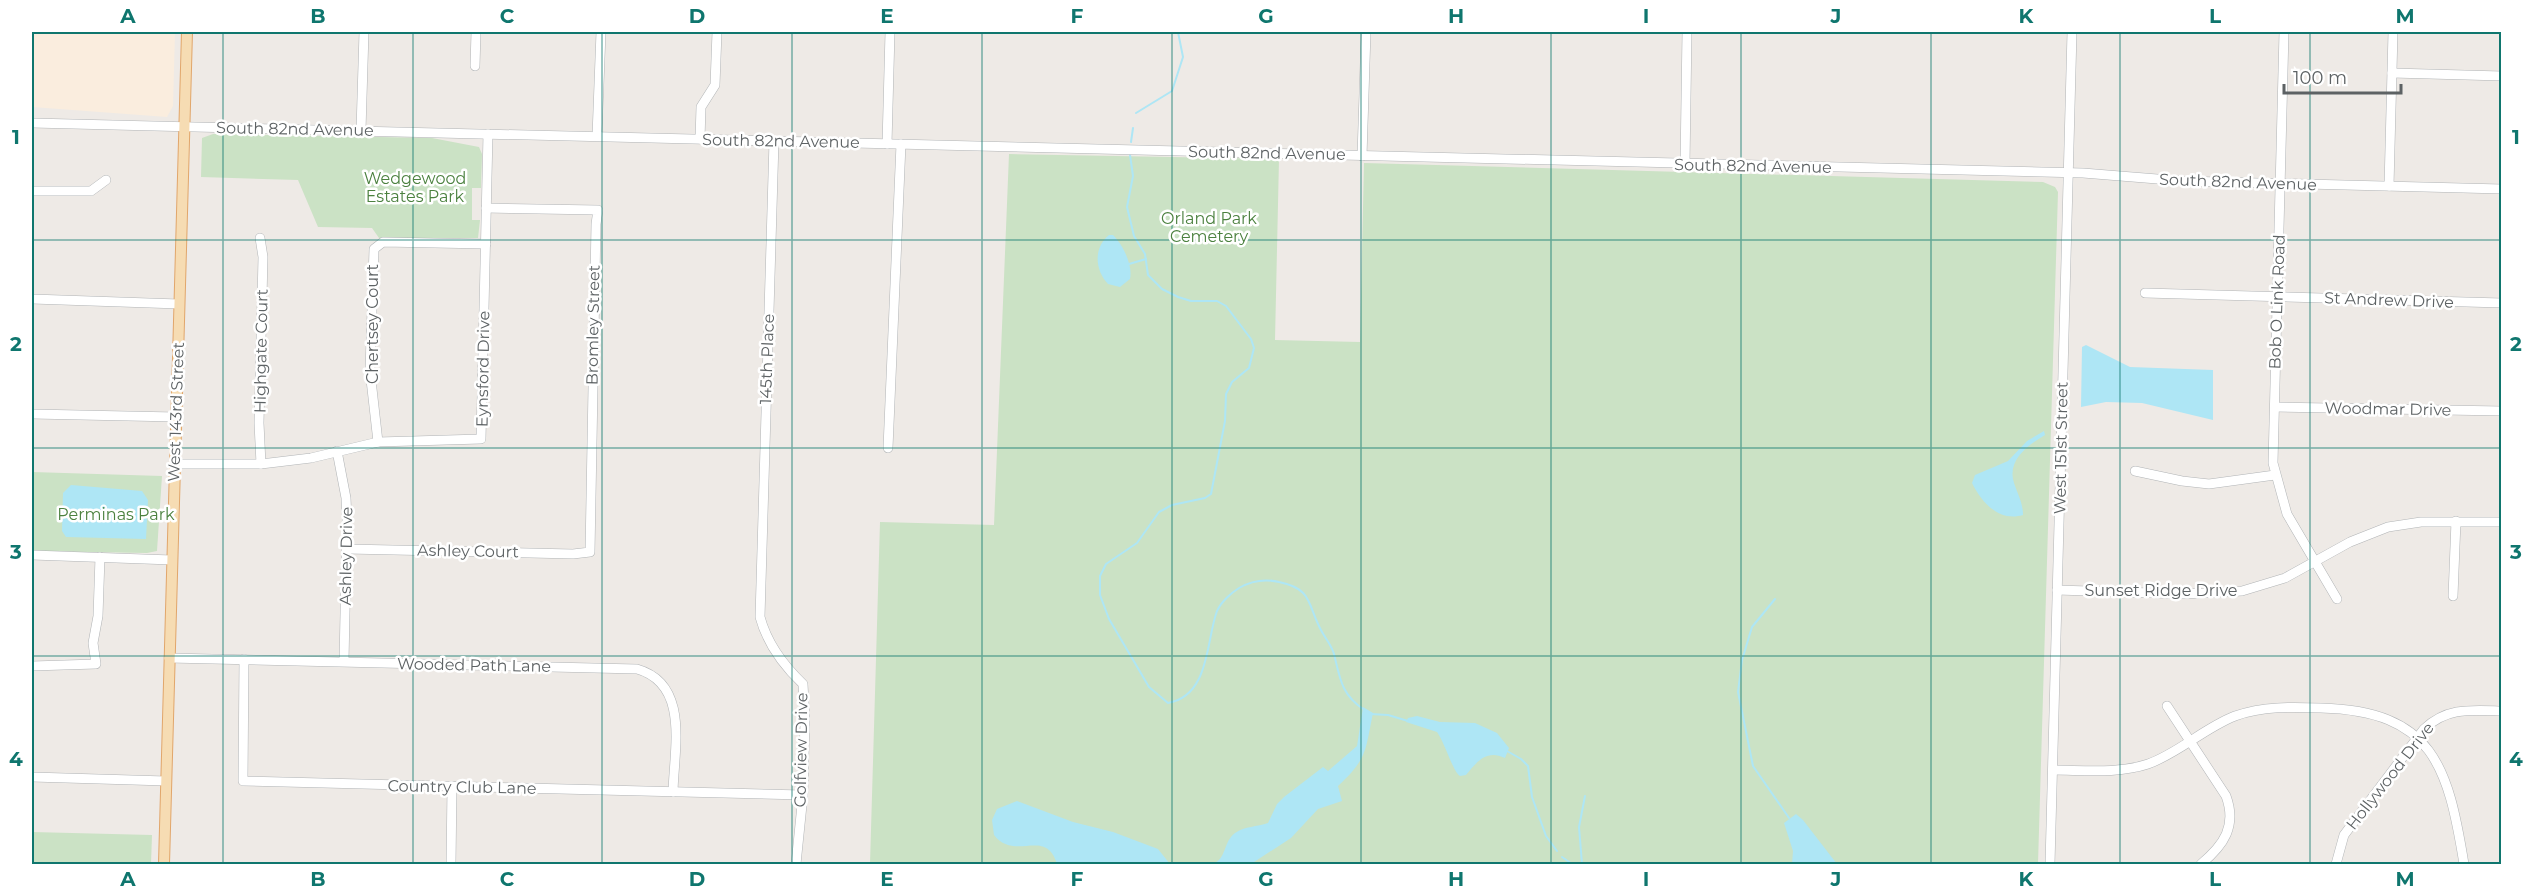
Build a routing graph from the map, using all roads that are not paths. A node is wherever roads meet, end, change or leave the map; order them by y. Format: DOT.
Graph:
graph roads {
  1 [pos="187,32"];
  2 [pos="364,32"];
  3 [pos="476,32"];
  4 [pos="601,32"];
  5 [pos="717,32"];
  6 [pos="890,32"];
  7 [pos="1366,32"];
  8 [pos="1687,32"];
  9 [pos="2072,32"];
  10 [pos="2284,32"];
  11 [pos="2393,32"];
  12 [pos="475,66"];
  13 [pos="2392,73"];
  14 [pos="2502,76"];
  15 [pos="32,123"];
  16 [pos="184,127"];
  17 [pos="361,130"];
  18 [pos="488,134"];
  19 [pos="597,136"];
  20 [pos="700,139"];
  21 [pos="774,141"];
  22 [pos="887,144"];
  23 [pos="901,144"];
  24 [pos="1362,156"];
  25 [pos="1685,164"];
  26 [pos="2068,174"];
  27 [pos="106,180"];
  28 [pos="2281,184"];
  29 [pos="2389,186"];
  30 [pos="2502,189"];
  31 [pos="32,191"];
  32 [pos="486,208"];
  33 [pos="260,238"];
  34 [pos="486,244"];
  35 [pos="2145,293"];
  36 [pos="2277,297"];
  37 [pos="32,299"];
  38 [pos="2502,303"];
  39 [pos="179,304"];
  40 [pos="2275,407"];
  41 [pos="2502,411"];
  42 [pos="32,414"];
  43 [pos="176,417"];
  44 [pos="378,442"];
  45 [pos="888,448"];
  46 [pos="337,451"];
  47 [pos="175,464"];
  48 [pos="261,464"];
  49 [pos="2135,471"];
  50 [pos="2275,475"];
  51 [pos="2456,521"];
  52 [pos="2502,522"];
  53 [pos="347,549"];
  54 [pos="590,552"];
  55 [pos="32,555"];
  56 [pos="100,557"];
  57 [pos="172,560"];
  58 [pos="2315,562"];
  59 [pos="760,577"];
  60 [pos="2057,590"];
  61 [pos="2453,596"];
  62 [pos="2337,599"];
  63 [pos="169,658"];
  64 [pos="244,659"];
  65 [pos="344,661"];
  66 [pos="32,666"];
  67 [pos="2168,706"];
  68 [pos="2502,711"];
  69 [pos="2417,738"];
  70 [pos="2190,741"];
  71 [pos="2053,770"];
  72 [pos="32,777"];
  73 [pos="166,781"];
  74 [pos="452,786"];
  75 [pos="673,792"];
  76 [pos="803,795"];
  77 [pos="164,864"];
  78 [pos="451,864"];
  79 [pos="796,864"];
  80 [pos="2050,864"];
  81 [pos="2201,864"];
  82 [pos="2336,864"];
  83 [pos="2464,864"];
  1 -- 16 [label="main road, West 143rd Street"];
  2 -- 17 [label="street"];
  3 -- 12 [label="street"];
  4 -- 19 [label="street"];
  5 -- 20 [label="street"];
  6 -- 22 [label="street"];
  7 -- 24 [label="street"];
  8 -- 25 [label="street"];
  9 -- 26 [label="street, West 151st Street"];
  10 -- 28 [label="street, Bob O Link Road"];
  11 -- 13 [label="street"];
  13 -- 14 [label="street"];
  13 -- 29 [label="street"];
  15 -- 16 [label="street, South 82nd Avenue"];
  16 -- 17 [label="street, South 82nd Avenue"];
  16 -- 39 [label="main road, West 143rd Street"];
  17 -- 18 [label="street, South 82nd Avenue"];
  18 -- 19 [label="street, South 82nd Avenue"];
  18 -- 32 [label="street, Eynsford Drive"];
  19 -- 20 [label="street, South 82nd Avenue"];
  20 -- 21 [label="street, South 82nd Avenue"];
  21 -- 22 [label="street, South 82nd Avenue"];
  21 -- 59 [label="street, 145th Place"];
  22 -- 23 [label="street, South 82nd Avenue"];
  23 -- 24 [label="street, South 82nd Avenue"];
  23 -- 45 [label="street"];
  24 -- 25 [label="street, South 82nd Avenue"];
  25 -- 26 [label="street, South 82nd Avenue"];
  26 -- 28 [label="street, South 82nd Avenue"];
  26 -- 60 [label="street, West 151st Street"];
  27 -- 31 [label="street"];
  28 -- 29 [label="street, South 82nd Avenue"];
  28 -- 36 [label="street, Bob O Link Road"];
  29 -- 30 [label="street, South 82nd Avenue"];
  32 -- 34 [label="street, Eynsford Drive"];
  32 -- 54 [label="street, Bromley Street"];
  33 -- 48 [label="street, Highgate Court"];
  34 -- 44 [label="street, Eynsford Drive"];
  34 -- 44 [label="street, Chertsey Court"];
  35 -- 36 [label="street, St Andrew Drive"];
  36 -- 38 [label="street, St Andrew Drive"];
  36 -- 40 [label="street, Bob O Link Road"];
  37 -- 39 [label="street"];
  39 -- 43 [label="main road, West 143rd Street"];
  40 -- 41 [label="street, Woodmar Drive"];
  40 -- 50 [label="street, Bob O Link Road"];
  42 -- 43 [label="street"];
  43 -- 47 [label="main road, West 143rd Street"];
  44 -- 46 [label="street, Eynsford Drive"];
  46 -- 48 [label="street, Eynsford Drive"];
  46 -- 53 [label="street, Ashley Drive"];
  47 -- 48 [label="street, Eynsford Drive"];
  47 -- 57 [label="main road, West 143rd Street"];
  49 -- 50 [label="street"];
  50 -- 58 [label="street, Bob O Link Road"];
  51 -- 52 [label="street, Sunset Ridge Drive"];
  51 -- 58 [label="street, Sunset Ridge Drive"];
  51 -- 61 [label="street"];
  53 -- 54 [label="street, Ashley Court"];
  53 -- 65 [label="street, Ashley Drive"];
  55 -- 56 [label="street"];
  56 -- 57 [label="street"];
  56 -- 66 [label="street"];
  57 -- 63 [label="main road, West 143rd Street"];
  58 -- 60 [label="street, Sunset Ridge Drive"];
  58 -- 62 [label="street, Bob O Link Road"];
  59 -- 76 [label="street, Golfview Drive"];
  60 -- 71 [label="street, West 151st Street"];
  63 -- 64 [label="street, Wooded Path Lane"];
  63 -- 73 [label="main road, West 143rd Street"];
  64 -- 65 [label="street, Wooded Path Lane"];
  64 -- 74 [label="street, Country Club Lane"];
  65 -- 75 [label="street, Wooded Path Lane"];
  67 -- 70 [label="street"];
  68 -- 69 [label="street, Hollywood Drive"];
  69 -- 70 [label="street"];
  69 -- 82 [label="street, Hollywood Drive"];
  69 -- 83 [label="street"];
  70 -- 71 [label="street"];
  70 -- 81 [label="street"];
  71 -- 80 [label="street, West 151st Street"];
  72 -- 73 [label="street"];
  73 -- 77 [label="main road, West 143rd Street"];
  74 -- 75 [label="street, Country Club Lane"];
  74 -- 78 [label="street"];
  75 -- 76 [label="street, Country Club Lane"];
  76 -- 79 [label="street, Golfview Drive"];
}
